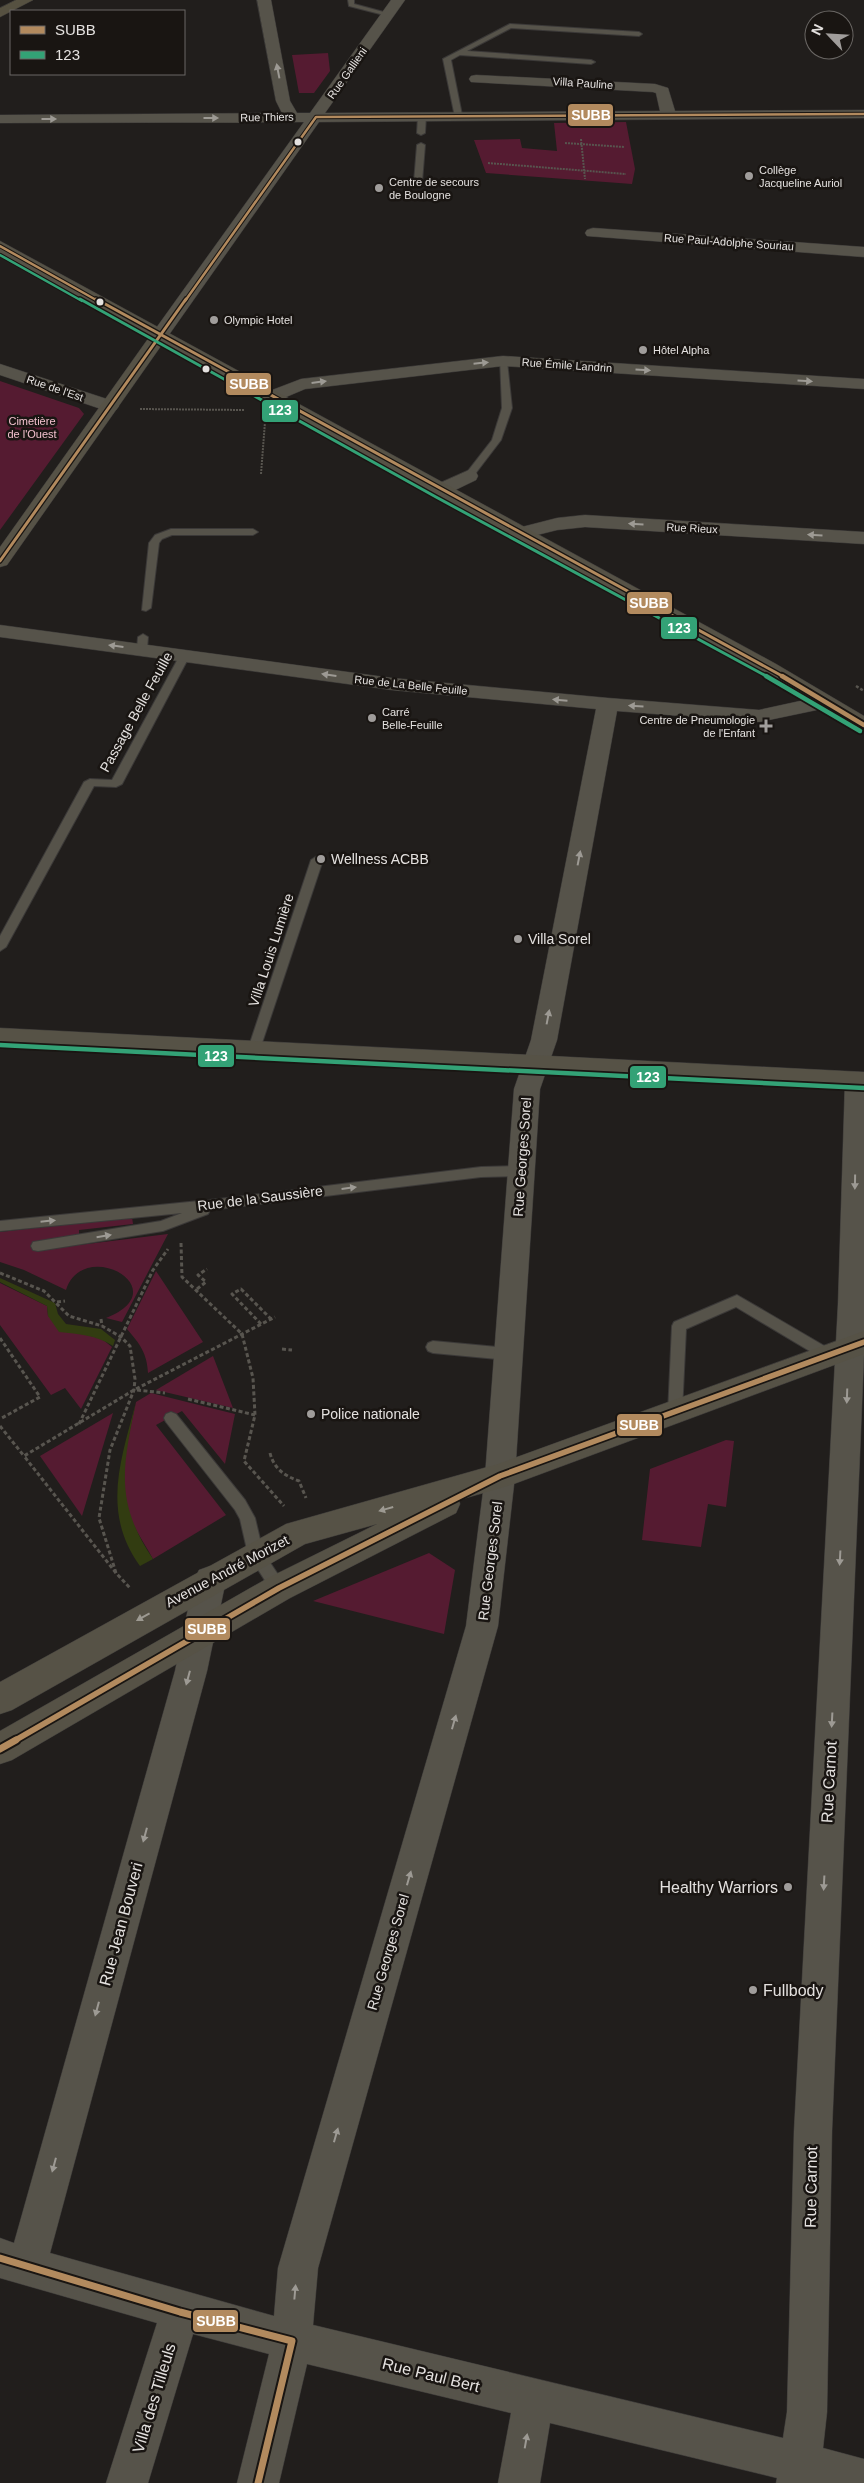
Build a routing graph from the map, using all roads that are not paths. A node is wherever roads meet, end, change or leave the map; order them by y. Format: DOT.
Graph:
graph roads {
  1 [pos="26,0"];
  2 [pos="264,0"];
  3 [pos="351,0"];
  4 [pos="398,0"];
  5 [pos="0,13"];
  6 [pos="388,14"];
  7 [pos="639,34"];
  8 [pos="458,53"];
  9 [pos="591,62"];
  10 [pos="476,78"];
  11 [pos="283,101"];
  12 [pos="327,102"];
  13 [pos="864,114"];
  14 [pos="458,115"];
  15 [pos="422,116"];
  16 [pos="668,116"];
  17 [pos="292,117"];
  18 [pos="0,119"];
  19 [pos="313,120"];
  20 [pos="421,133"];
  21 [pos="420,146"];
  22 [pos="418,182"];
  23 [pos="593,233"];
  24 [pos="0,246"];
  25 [pos="864,252"];
  26 [pos="160,335"];
  27 [pos="503,361"];
  28 [pos="0,369"];
  29 [pos="864,384"];
  30 [pos="273,396"];
  31 [pos="110,406"];
  32 [pos="469,476"];
  33 [pos="440,490"];
  34 [pos="253,532"];
  35 [pos="521,533"];
  36 [pos="864,538"];
  37 [pos="0,562"];
  38 [pos="146,608"];
  39 [pos="0,631"];
  40 [pos="184,655"];
  41 [pos="823,702"];
  42 [pos="608,704"];
  43 [pos="864,725"];
  44 [pos="317,860"];
  45 [pos="0,947"];
  46 [pos="0,1037"];
  47 [pos="254,1049"];
  48 [pos="535,1064"];
  49 [pos="861,1081"];
  50 [pos="520,1171"];
  51 [pos="219,1204"];
  52 [pos="0,1226"];
  53 [pos="38,1246"];
  54 [pos="433,1347"];
  55 [pos="847,1348"];
  56 [pos="508,1354"];
  57 [pos="675,1413"];
  58 [pos="172,1418"];
  59 [pos="500,1476"];
  60 [pos="256,1554"];
  61 [pos="210,1580"];
  62 [pos="279,1588"];
  63 [pos="200,1632"];
  64 [pos="0,1699"];
  65 [pos="0,1749"];
  66 [pos="13,2262"];
  67 [pos="180,2312"];
  68 [pos="292,2341"];
  69 [pos="534,2400"];
  70 [pos="798,2472"];
  71 [pos="864,2480"];
  72 [pos="127,2483"];
  73 [pos="258,2483"];
  74 [pos="519,2483"];
  1 -- 5 [label="main road"];
  11 -- 2 [label="street, one-way"];
  3 -- 6 [label="lane"];
  4 -- 6 [label="street, Rue Gallieni"];
  6 -- 12 [label="street, Rue Gallieni"];
  7 -- 8 [label="lane"];
  8 -- 9 [label="lane"];
  8 -- 14 [label="lane"];
  10 -- 16 [label="street, Villa Pauline"];
  11 -- 12 [label="street"];
  11 -- 17 [label="street"];
  12 -- 19 [label="street, Rue Gallieni"];
  13 -- 16 [label="street"];
  14 -- 15 [label="street"];
  14 -- 16 [label="street"];
  15 -- 19 [label="street"];
  15 -- 20 [label="lane"];
  18 -- 17 [label="street, Rue Thiers, one-way"];
  17 -- 19 [label="street"];
  19 -- 26 [label="street, Rue Gallieni"];
  21 -- 22 [label="lane"];
  23 -- 25 [label="street, Rue Paul-Adolphe Souriau"];
  24 -- 26 [label="street"];
  26 -- 30 [label="street"];
  26 -- 31 [label="street, Rue Gallieni"];
  27 -- 29 [label="street, Rue Émile Landrin, one-way"];
  30 -- 27 [label="street, Rue Émile Landrin, one-way"];
  27 -- 32 [label="lane"];
  28 -- 31 [label="street, Rue de l'Est"];
  30 -- 33 [label="street"];
  31 -- 37 [label="street, Rue Gallieni"];
  32 -- 33 [label="street"];
  33 -- 35 [label="street"];
  34 -- 38 [label="lane"];
  36 -- 35 [label="street, Rue Rieux, one-way"];
  35 -- 41 [label="street"];
  40 -- 39 [label="street, Rue de La Belle Feuille, one-way"];
  42 -- 40 [label="street, Rue de La Belle Feuille, one-way"];
  40 -- 45 [label="lane, Passage Belle Feuille"];
  41 -- 42 [label="street, Rue de La Belle Feuille, one-way"];
  41 -- 43 [label="street"];
  48 -- 42 [label="street, Rue Georges Sorel, one-way"];
  44 -- 47 [label="lane, Villa Louis Lumière"];
  46 -- 47 [label="street"];
  47 -- 48 [label="street"];
  48 -- 49 [label="street"];
  48 -- 50 [label="street, Rue Georges Sorel"];
  49 -- 55 [label="street, Rue Carnot, one-way"];
  51 -- 50 [label="lane, Rue de la Saussière, one-way"];
  50 -- 56 [label="street, Rue Georges Sorel"];
  52 -- 51 [label="lane, Rue de la Saussière, one-way"];
  53 -- 51 [label="lane, one-way"];
  54 -- 56 [label="lane"];
  55 -- 57 [label="street, Avenue André Morizet"];
  55 -- 57 [label="lane"];
  55 -- 70 [label="street, Rue Carnot, one-way"];
  56 -- 59 [label="street, Rue Georges Sorel"];
  57 -- 59 [label="street, Avenue André Morizet"];
  58 -- 60 [label="lane"];
  59 -- 60 [label="street, Avenue André Morizet, one-way"];
  59 -- 62 [label="street, Avenue André Morizet"];
  68 -- 59 [label="street, Rue Georges Sorel, one-way"];
  60 -- 61 [label="street, Avenue André Morizet"];
  60 -- 62 [label="lane"];
  61 -- 63 [label="street, Rue Jean Bouveri"];
  61 -- 64 [label="street, Avenue André Morizet, one-way"];
  62 -- 63 [label="street, Avenue André Morizet"];
  63 -- 65 [label="street, Avenue André Morizet"];
  63 -- 66 [label="street, Rue Jean Bouveri, one-way"];
  66 -- 67 [label="street, Rue Paul Bert"];
  67 -- 68 [label="street, Rue Paul Bert"];
  67 -- 72 [label="street, Villa des Tilleuls"];
  68 -- 69 [label="street, Rue Paul Bert"];
  68 -- 73 [label="street, Rue Georges Sorel"];
  69 -- 70 [label="street, Rue Paul Bert"];
  74 -- 69 [label="street, one-way"];
  70 -- 71 [label="street, Rue Paul Bert"];
}
